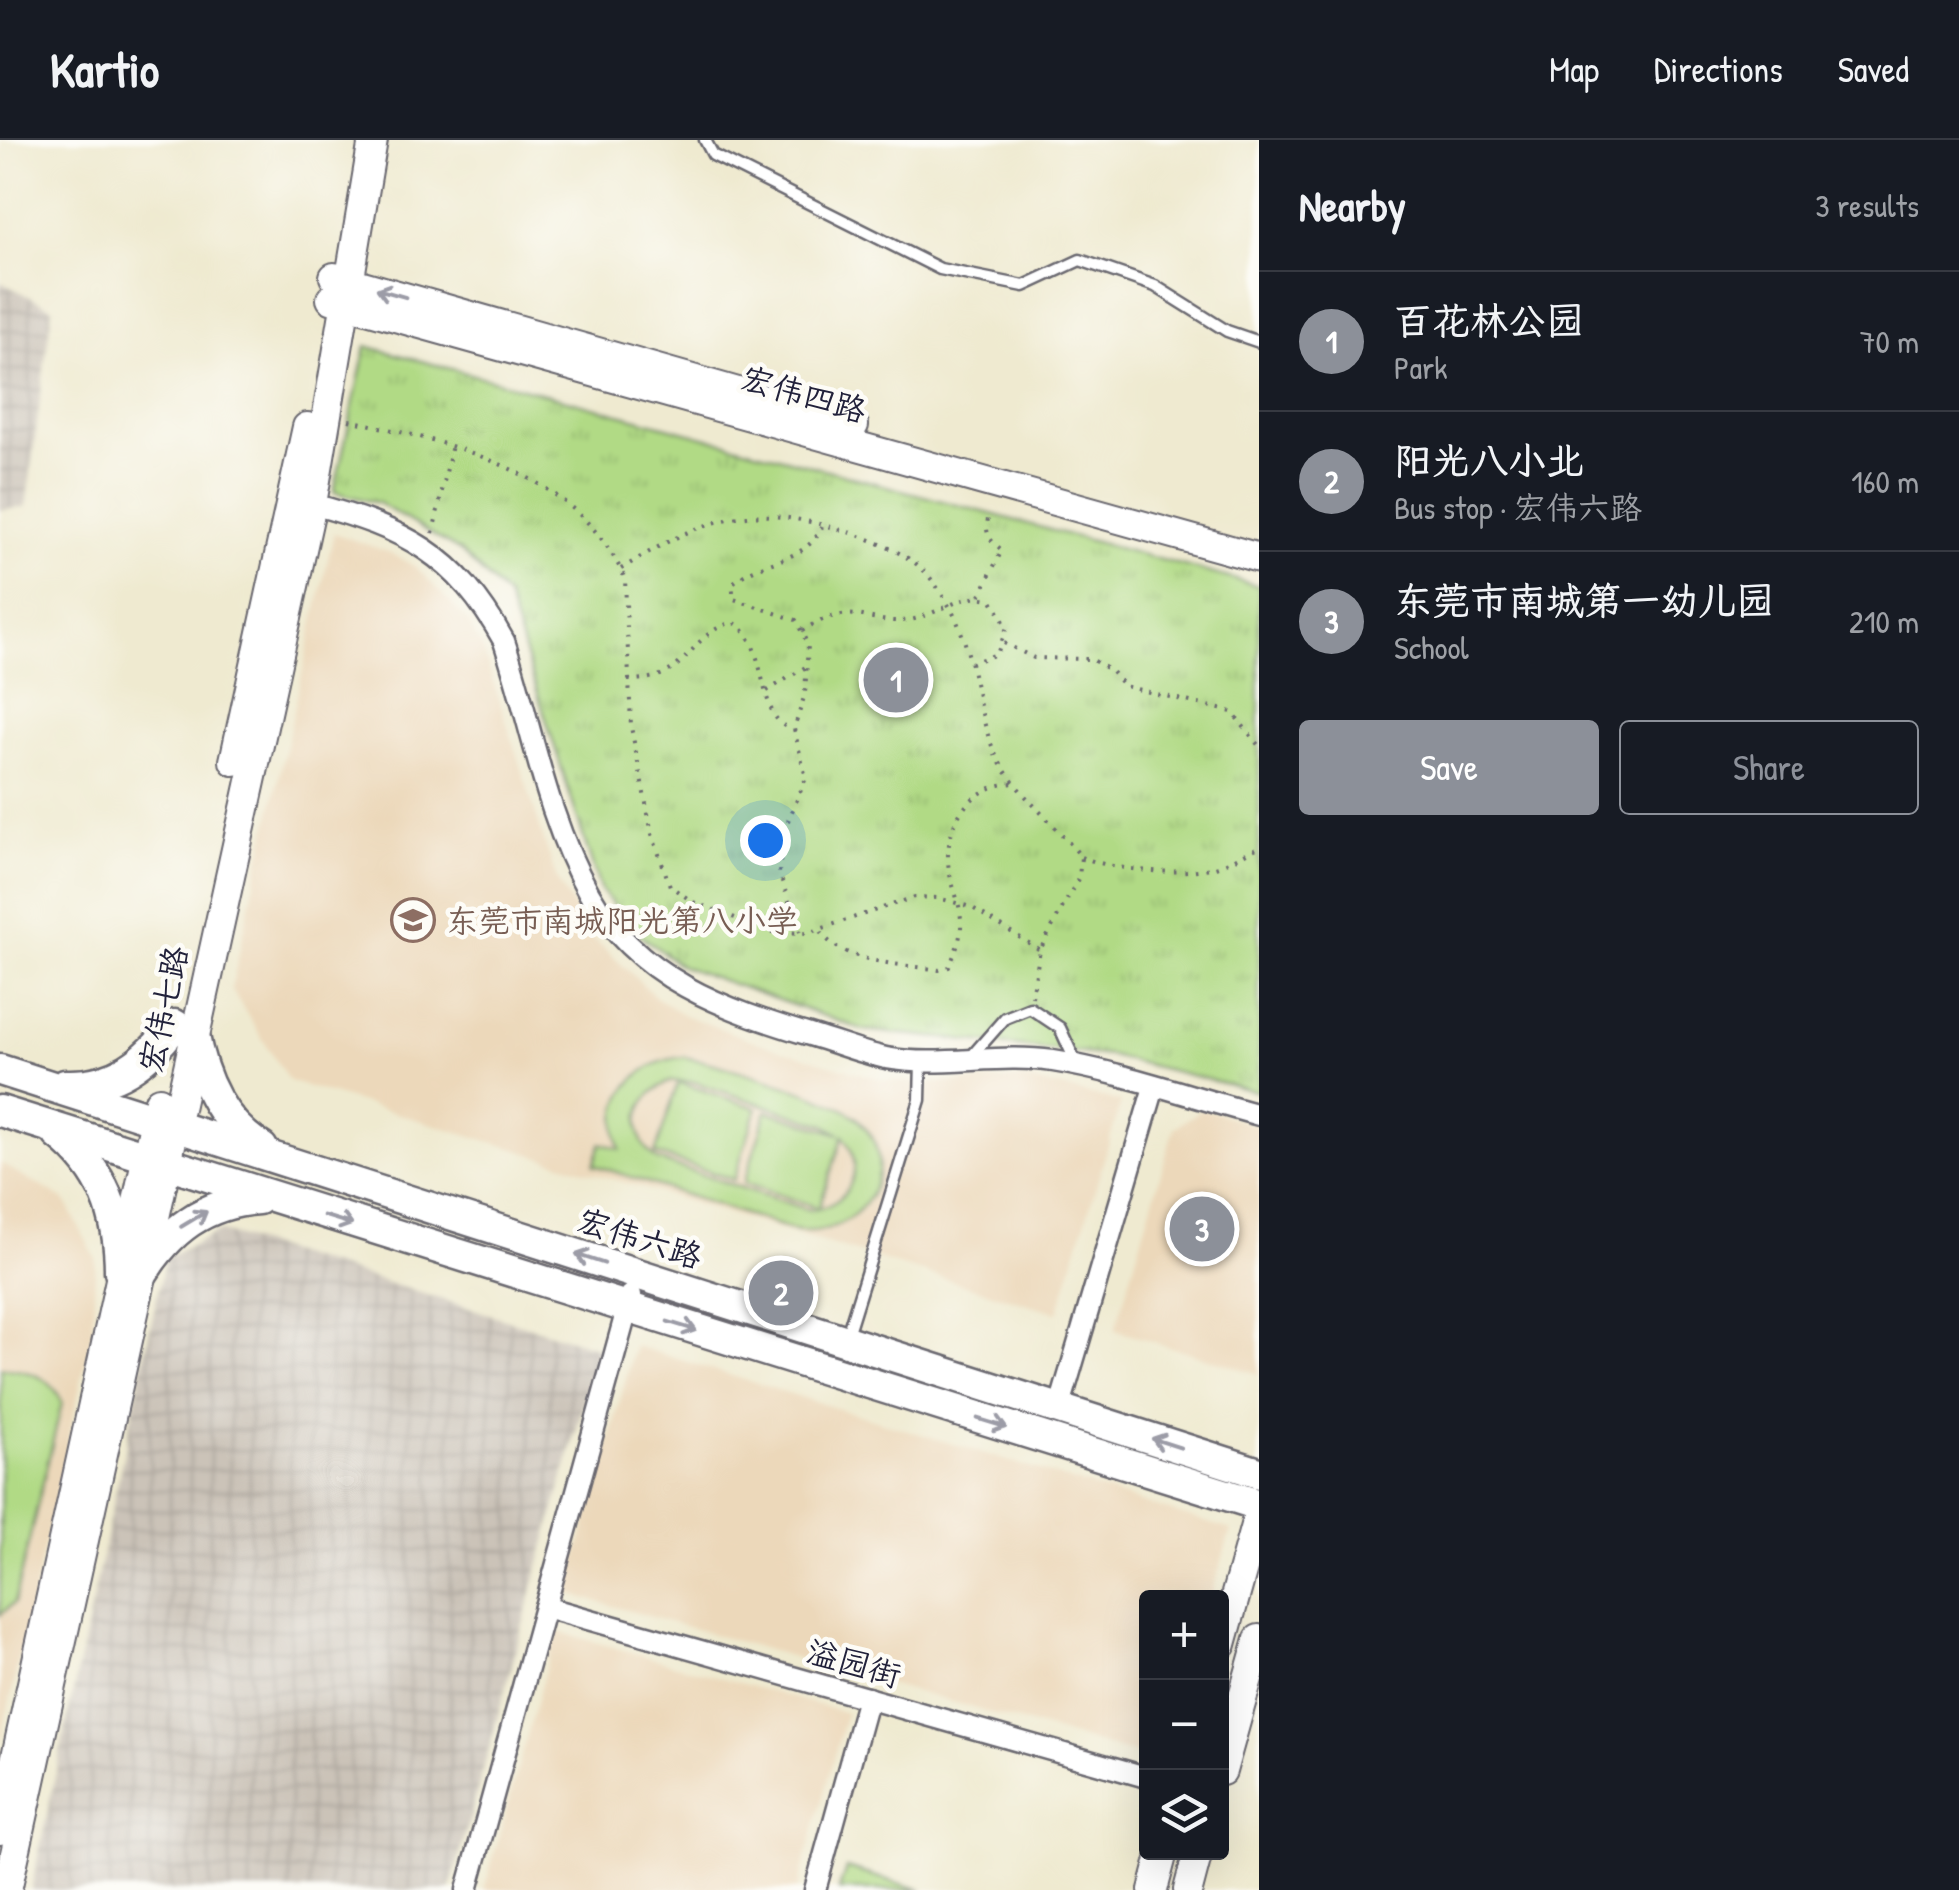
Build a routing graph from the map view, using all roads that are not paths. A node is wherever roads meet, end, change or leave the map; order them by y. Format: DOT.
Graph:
graph roads {
  1 [pos="356,140"];
  2 [pos="373,140"];
  3 [pos="705,140"];
  4 [pos="340,290"];
  5 [pos="1259,342"];
  6 [pos="312,504"];
  7 [pos="1259,540"];
  8 [pos="1259,558"];
  9 [pos="184,1028"];
  10 [pos="970,1058"];
  11 [pos="921,1060"];
  12 [pos="1078,1068"];
  13 [pos="0,1070"];
  14 [pos="47,1084"];
  15 [pos="1154,1087"];
  16 [pos="0,1111"];
  17 [pos="1259,1115"];
  18 [pos="164,1123"];
  19 [pos="47,1126"];
  20 [pos="282,1159"];
  21 [pos="155,1161"];
  22 [pos="268,1198"];
  23 [pos="131,1274"];
  24 [pos="637,1274"];
  25 [pos="628,1310"];
  26 [pos="845,1341"];
  27 [pos="1060,1409"];
  28 [pos="1259,1472"];
  29 [pos="1259,1508"];
  30 [pos="545,1607"];
  31 [pos="1229,1618"];
  32 [pos="1259,1639"];
  33 [pos="868,1698"];
  34 [pos="1222,1770"];
  35 [pos="1139,1775"];
  36 [pos="0,1830"];
  37 [pos="1162,1860"];
  38 [pos="1196,1860"];
  39 [pos="7,1890"];
  40 [pos="467,1890"];
  41 [pos="815,1890"];
  42 [pos="1153,1890"];
  43 [pos="1188,1890"];
  1 -- 4 [label="street, 宏伟七路"];
  2 -- 4 [label="street, 宏伟七路"];
  3 -- 5 [label="lane"];
  4 -- 6 [label="street, 宏伟七路"];
  7 -- 4 [label="street, 宏伟四路, one-way"];
  4 -- 8 [label="street, 宏伟四路"];
  4 -- 9 [label="street, 宏伟七路"];
  6 -- 9 [label="street, 宏伟七路"];
  6 -- 11 [label="street"];
  9 -- 14 [label="main road"];
  9 -- 18 [label="street, 宏伟七路"];
  9 -- 20 [label="main road"];
  10 -- 11 [label="street"];
  10 -- 12 [label="street"];
  10 -- 12 [label="lane"];
  11 -- 26 [label="lane"];
  12 -- 15 [label="street"];
  13 -- 14 [label="main road, 宏伟六路"];
  14 -- 18 [label="main road, 宏伟六路"];
  15 -- 17 [label="street"];
  15 -- 27 [label="street"];
  16 -- 19 [label="main road"];
  18 -- 20 [label="main road, 宏伟六路"];
  18 -- 21 [label="street, 宏伟七路"];
  19 -- 21 [label="main road"];
  19 -- 23 [label="main road"];
  24 -- 20 [label="main road, 宏伟六路, one-way"];
  21 -- 22 [label="main road"];
  21 -- 23 [label="street, 宏伟七路"];
  23 -- 22 [label="main road, one-way"];
  22 -- 25 [label="main road, one-way"];
  23 -- 36 [label="street, 宏伟七路"];
  23 -- 39 [label="street, 宏伟七路"];
  24 -- 25 [label="street"];
  24 -- 26 [label="main road, 宏伟六路"];
  25 -- 29 [label="main road, one-way"];
  25 -- 30 [label="street"];
  26 -- 27 [label="main road, 宏伟六路"];
  28 -- 27 [label="main road, 宏伟六路, one-way"];
  29 -- 31 [label="street"];
  30 -- 33 [label="street, 溢园街"];
  30 -- 40 [label="street"];
  32 -- 34 [label="street"];
  33 -- 35 [label="street, 溢园街"];
  33 -- 41 [label="street"];
  37 -- 42 [label="street"];
  38 -- 43 [label="street"];
}
